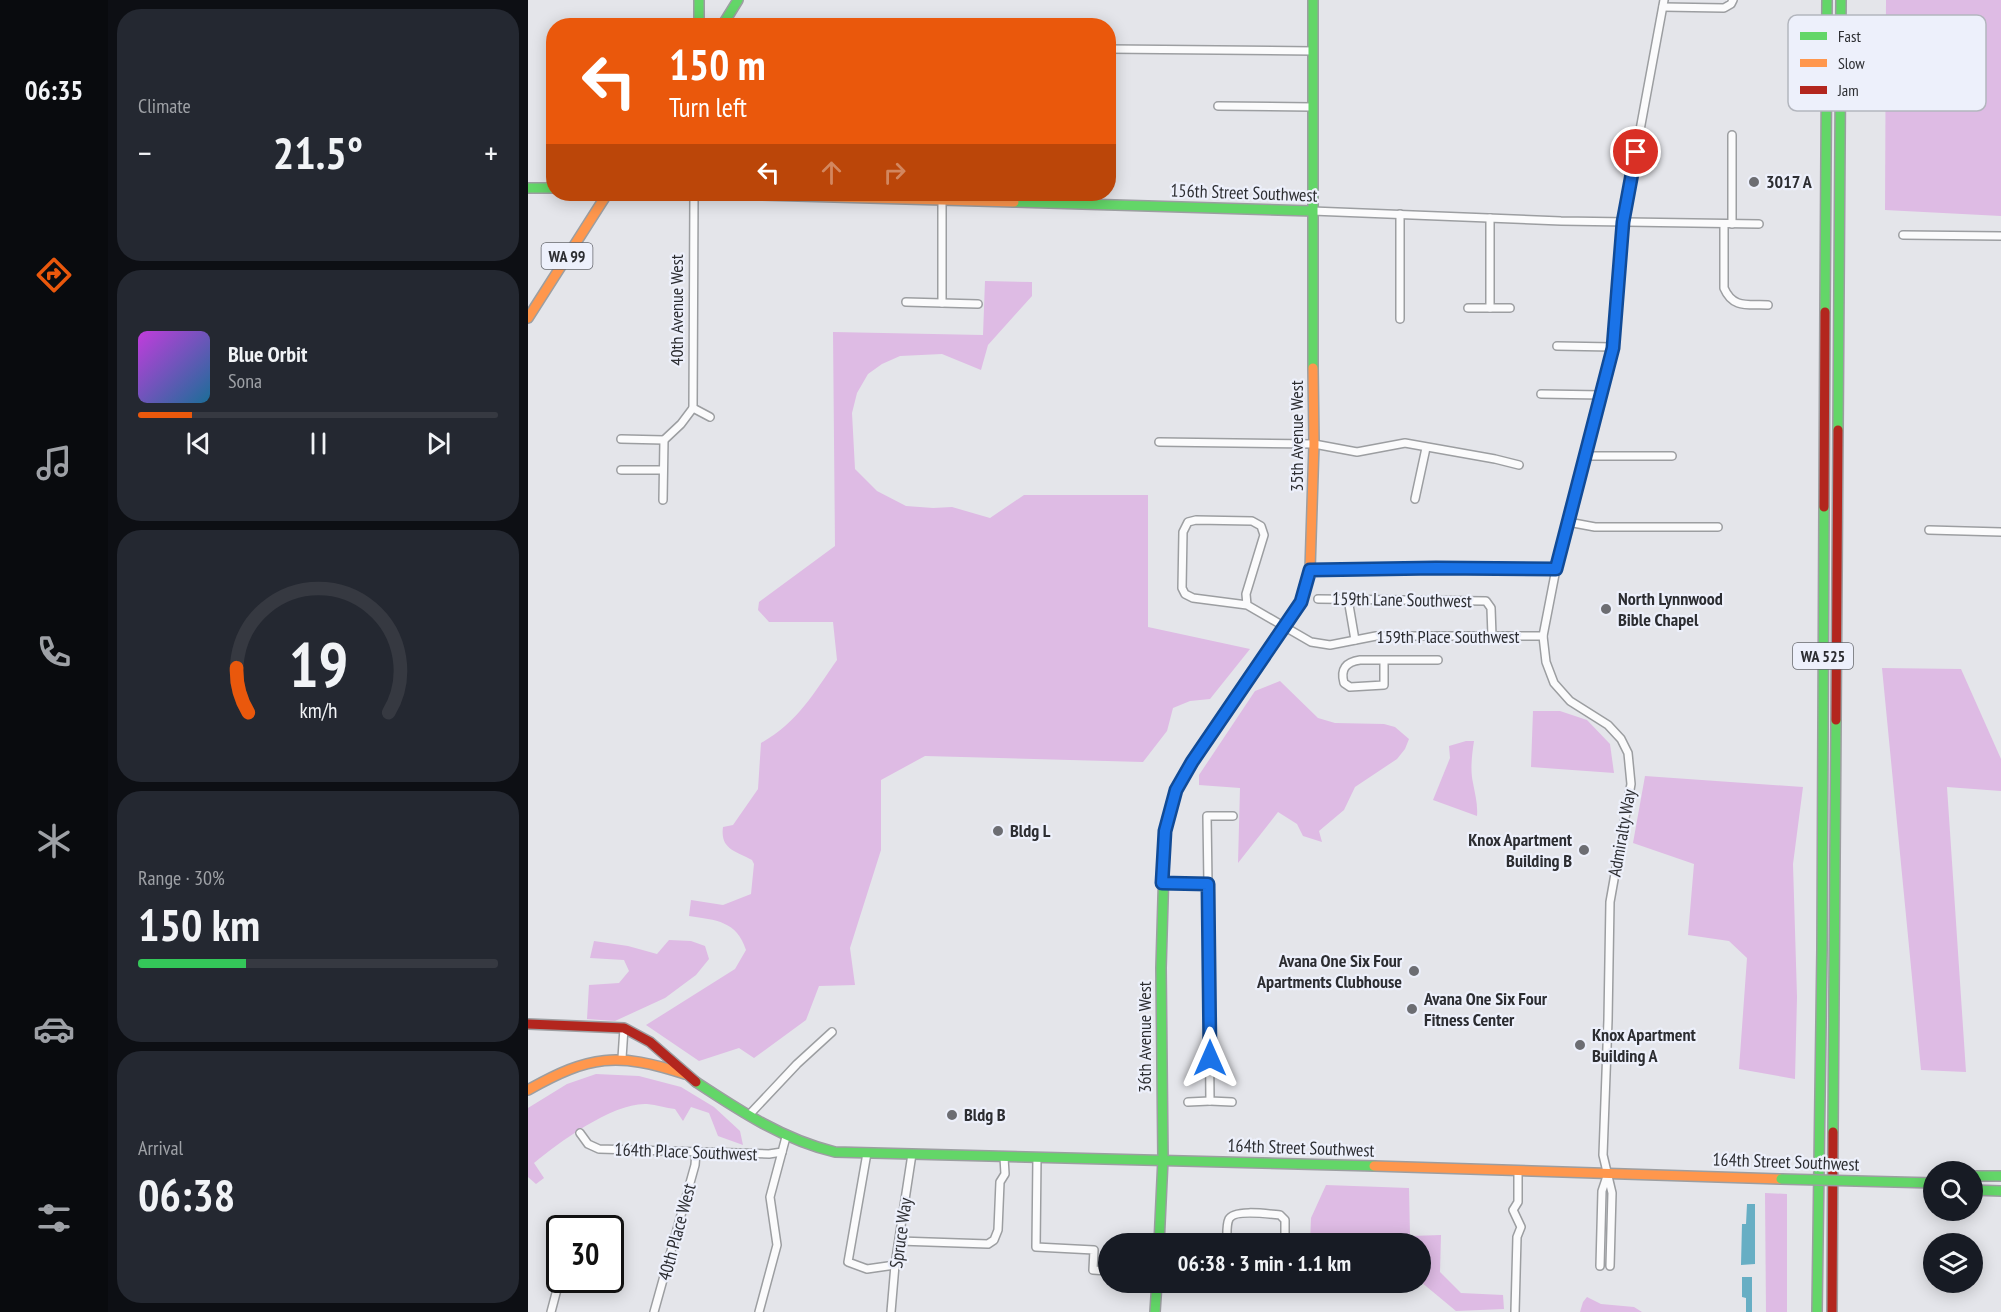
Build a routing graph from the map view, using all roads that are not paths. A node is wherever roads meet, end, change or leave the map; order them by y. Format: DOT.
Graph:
graph roads {
  1 [pos="699,0"];
  2 [pos="738,0"];
  3 [pos="1313,0"];
  4 [pos="1827,0"];
  5 [pos="1841,0"];
  6 [pos="1732,2"];
  7 [pos="1664,3"];
  8 [pos="1827,15"];
  9 [pos="1841,15"];
  10 [pos="699,18"];
  11 [pos="727,18"];
  12 [pos="1116,49"];
  13 [pos="1313,51"];
  14 [pos="1218,106"];
  15 [pos="1312,107"];
  16 [pos="1826,111"];
  17 [pos="1840,111"];
  18 [pos="1732,135"];
  19 [pos="528,188"];
  20 [pos="546,188"];
  21 [pos="603,201"];
  22 [pos="694,201"];
  23 [pos="942,201"];
  24 [pos="973,201"];
  25 [pos="1312,212"];
  26 [pos="1400,214"];
  27 [pos="1490,218"];
  28 [pos="1623,222"];
  29 [pos="1728,224"];
  30 [pos="1759,224"];
  31 [pos="1904,235"];
  32 [pos="2001,236"];
  33 [pos="906,302"];
  34 [pos="942,303"];
  35 [pos="978,304"];
  36 [pos="1768,304"];
  37 [pos="1468,308"];
  38 [pos="1490,308"];
  39 [pos="1510,308"];
  40 [pos="528,318"];
  41 [pos="1400,319"];
  42 [pos="1557,346"];
  43 [pos="1613,348"];
  44 [pos="1542,394"];
  45 [pos="1602,394"];
  46 [pos="693,408"];
  47 [pos="710,417"];
  48 [pos="621,439"];
  49 [pos="664,440"];
  50 [pos="1159,442"];
  51 [pos="1314,444"];
  52 [pos="1426,448"];
  53 [pos="1587,456"];
  54 [pos="1672,456"];
  55 [pos="1519,465"];
  56 [pos="621,470"];
  57 [pos="663,470"];
  58 [pos="1415,499"];
  59 [pos="663,500"];
  60 [pos="1568,522"];
  61 [pos="1718,527"];
  62 [pos="1929,530"];
  63 [pos="2001,532"];
  64 [pos="1556,569"];
  65 [pos="1310,570"];
  66 [pos="1318,598"];
  67 [pos="1348,599"];
  68 [pos="1247,605"];
  69 [pos="1286,626"];
  70 [pos="1492,636"];
  71 [pos="1543,636"];
  72 [pos="1355,640"];
  73 [pos="1438,660"];
  74 [pos="1384,661"];
  75 [pos="1233,816"];
  76 [pos="1165,831"];
  77 [pos="1162,883"];
  78 [pos="1208,884"];
  79 [pos="528,1024"];
  80 [pos="624,1028"];
  81 [pos="832,1032"];
  82 [pos="622,1058"];
  83 [pos="687,1075"];
  84 [pos="528,1090"];
  85 [pos="1210,1101"];
  86 [pos="1188,1102"];
  87 [pos="1232,1102"];
  88 [pos="749,1115"];
  89 [pos="580,1133"];
  90 [pos="786,1137"];
  91 [pos="696,1152"];
  92 [pos="782,1152"];
  93 [pos="867,1153"];
  94 [pos="912,1154"];
  95 [pos="1004,1157"];
  96 [pos="1037,1157"];
  97 [pos="1163,1159"];
  98 [pos="1518,1171"];
  99 [pos="1607,1174"];
  100 [pos="1983,1176"];
  101 [pos="2001,1176"];
  102 [pos="1923,1182"];
  103 [pos="1983,1190"];
  104 [pos="2001,1191"];
  105 [pos="1160,1233"];
  106 [pos="1227,1233"];
  107 [pos="1284,1233"];
  108 [pos="899,1241"];
  109 [pos="895,1265"];
  110 [pos="1600,1266"];
  111 [pos="1610,1266"];
  112 [pos="1098,1270"];
  113 [pos="556,1293"];
  114 [pos="1156,1293"];
  115 [pos="551,1312"];
  116 [pos="654,1312"];
  117 [pos="759,1312"];
  118 [pos="891,1312"];
  119 [pos="1155,1312"];
  120 [pos="1515,1312"];
  121 [pos="1817,1312"];
  122 [pos="1832,1312"];
  1 -- 10 [label="main road"];
  2 -- 11 [label="main road"];
  3 -- 13 [label="main road, 35th Avenue West"];
  4 -- 8 [label="main road, WA 525"];
  5 -- 9 [label="main road, WA 525"];
  6 -- 7 [label="street"];
  7 -- 28 [label="street, Admiralty Way"];
  12 -- 13 [label="street"];
  13 -- 15 [label="main road, 35th Avenue West"];
  14 -- 15 [label="street"];
  15 -- 25 [label="main road, 35th Avenue West"];
  16 -- 121 [label="main road, WA 525"];
  17 -- 122 [label="main road, WA 525"];
  18 -- 29 [label="street"];
  19 -- 20 [label="main road"];
  21 -- 40 [label="main road, WA 99"];
  22 -- 46 [label="street, 40th Avenue West"];
  23 -- 34 [label="street"];
  24 -- 25 [label="main road, 156th Street Southwest"];
  25 -- 26 [label="street, 156th Street Southwest"];
  25 -- 51 [label="main road, 35th Avenue West"];
  26 -- 27 [label="street, 156th Street Southwest"];
  26 -- 41 [label="street"];
  27 -- 28 [label="street, 156th Street Southwest"];
  27 -- 38 [label="street"];
  28 -- 29 [label="street, 156th Street Southwest"];
  28 -- 43 [label="street, Admiralty Way"];
  29 -- 30 [label="street, 156th Street Southwest"];
  29 -- 36 [label="street"];
  31 -- 32 [label="street"];
  33 -- 34 [label="street"];
  34 -- 35 [label="street"];
  37 -- 38 [label="street"];
  38 -- 39 [label="street"];
  42 -- 43 [label="street"];
  43 -- 45 [label="street, Admiralty Way"];
  44 -- 45 [label="street"];
  45 -- 53 [label="street, Admiralty Way"];
  46 -- 47 [label="street"];
  46 -- 49 [label="street"];
  48 -- 49 [label="street"];
  49 -- 57 [label="street"];
  50 -- 51 [label="street"];
  51 -- 52 [label="street"];
  51 -- 65 [label="main road, 35th Avenue West"];
  52 -- 55 [label="street"];
  52 -- 58 [label="street"];
  53 -- 54 [label="street"];
  53 -- 60 [label="street, Admiralty Way"];
  56 -- 57 [label="street"];
  57 -- 59 [label="street"];
  60 -- 61 [label="street"];
  60 -- 64 [label="street, Admiralty Way"];
  62 -- 63 [label="street"];
  64 -- 65 [label="street"];
  64 -- 71 [label="street, Admiralty Way"];
  65 -- 69 [label="main road, 35th Avenue West"];
  66 -- 67 [label="street, 159th Lane Southwest"];
  67 -- 70 [label="street, 159th Lane Southwest"];
  67 -- 72 [label="street"];
  68 -- 68 [label="street, 159th Place Southwest"];
  68 -- 69 [label="street, 159th Place Southwest"];
  69 -- 72 [label="street, 159th Place Southwest"];
  69 -- 76 [label="main road, 35th Avenue West"];
  70 -- 71 [label="street, 159th Place Southwest"];
  70 -- 72 [label="street, 159th Place Southwest"];
  71 -- 99 [label="street, Admiralty Way"];
  73 -- 74 [label="street"];
  74 -- 74 [label="street"];
  75 -- 78 [label="street"];
  76 -- 77 [label="main road, 36th Avenue West"];
  77 -- 78 [label="street"];
  77 -- 97 [label="main road, 36th Avenue West"];
  78 -- 85 [label="street"];
  79 -- 80 [label="main road"];
  80 -- 82 [label="street"];
  80 -- 83 [label="main road"];
  81 -- 88 [label="street"];
  82 -- 83 [label="main road"];
  82 -- 84 [label="main road"];
  83 -- 88 [label="main road, 164th Street Southwest"];
  85 -- 86 [label="street"];
  85 -- 87 [label="street"];
  88 -- 90 [label="main road, 164th Street Southwest"];
  89 -- 91 [label="street, 164th Place Southwest"];
  90 -- 92 [label="street, 164th Place Southwest"];
  90 -- 93 [label="main road, 164th Street Southwest"];
  91 -- 92 [label="street, 164th Place Southwest"];
  91 -- 116 [label="street, 40th Place West"];
  92 -- 117 [label="street"];
  93 -- 94 [label="main road, 164th Street Southwest"];
  93 -- 109 [label="street"];
  94 -- 95 [label="main road, 164th Street Southwest"];
  94 -- 108 [label="street, Spruce Way"];
  95 -- 96 [label="main road, 164th Street Southwest"];
  95 -- 108 [label="street"];
  96 -- 97 [label="main road, 164th Street Southwest"];
  96 -- 112 [label="street"];
  97 -- 98 [label="main road, 164th Street Southwest"];
  97 -- 105 [label="main road, 36th Avenue West"];
  98 -- 99 [label="main road, 164th Street Southwest"];
  98 -- 120 [label="street"];
  99 -- 102 [label="main road, 164th Street Southwest, bridge"];
  99 -- 110 [label="street"];
  99 -- 111 [label="street, Admiralty Way"];
  100 -- 101 [label="main road"];
  103 -- 104 [label="main road"];
  106 -- 107 [label="street"];
  108 -- 109 [label="street, Spruce Way"];
  109 -- 118 [label="street, Spruce Way"];
  113 -- 115 [label="street"];
  114 -- 119 [label="main road"];
}
